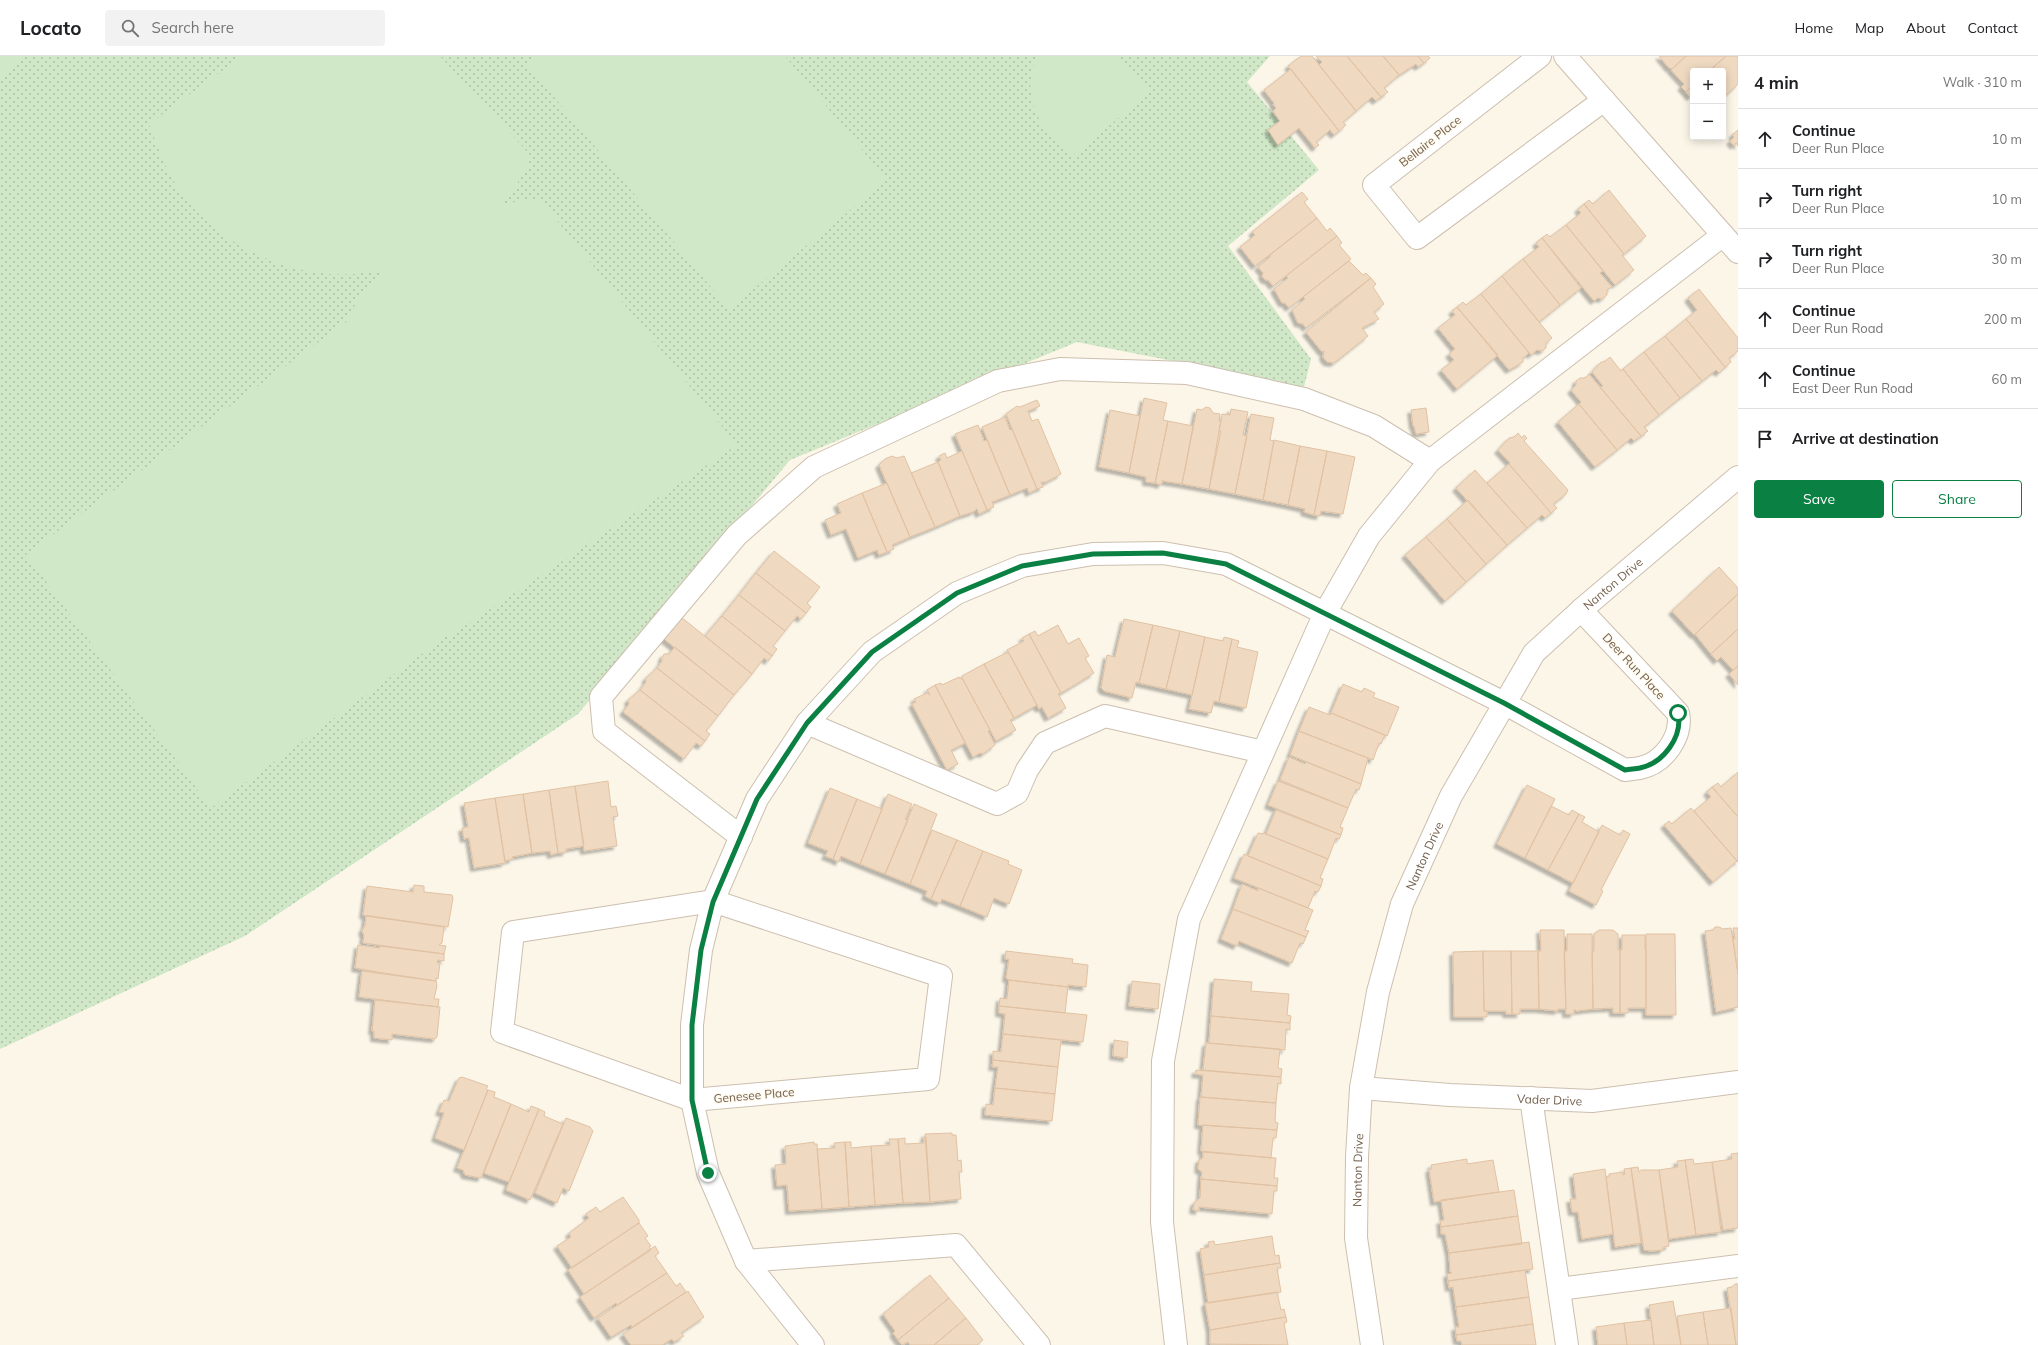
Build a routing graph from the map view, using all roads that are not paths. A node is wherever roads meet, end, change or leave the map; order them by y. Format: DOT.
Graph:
graph roads {
  1 [pos="1540,56"];
  2 [pos="1565,56"];
  3 [pos="1604,100"];
  4 [pos="1723,235"];
  5 [pos="1738,252"];
  6 [pos="1430,461"];
  7 [pos="1738,477"];
  8 [pos="1581,610"];
  9 [pos="1325,613"];
  10 [pos="1504,703"];
  11 [pos="807,723"];
  12 [pos="1263,752"];
  13 [pos="741,836"];
  14 [pos="713,902"];
  15 [pos="1738,1082"];
  16 [pos="1361,1088"];
  17 [pos="1531,1098"];
  18 [pos="692,1100"];
  19 [pos="746,1260"];
  20 [pos="1738,1266"];
  21 [pos="1559,1289"];
  22 [pos="813,1345"];
  23 [pos="1039,1345"];
  24 [pos="1176,1345"];
  25 [pos="1372,1345"];
  26 [pos="1567,1345"];
  1 -- 3 [label="street, Bellaire Place"];
  2 -- 3 [label="street"];
  3 -- 4 [label="street"];
  4 -- 5 [label="street"];
  4 -- 6 [label="street"];
  6 -- 9 [label="street"];
  6 -- 13 [label="street"];
  7 -- 8 [label="street, Nanton Drive"];
  8 -- 10 [label="street, Nanton Drive"];
  8 -- 10 [label="street, Deer Run Place"];
  9 -- 10 [label="street, Deer Run Place"];
  9 -- 11 [label="street, Deer Run Place"];
  9 -- 12 [label="street"];
  10 -- 16 [label="street, Nanton Drive"];
  11 -- 12 [label="street"];
  11 -- 13 [label="street, Deer Run Place"];
  12 -- 24 [label="street"];
  13 -- 14 [label="street, Deer Run Place"];
  14 -- 18 [label="street, Deer Run Place"];
  14 -- 18 [label="street, Genesee Place"];
  14 -- 18 [label="street, Genesee Place"];
  15 -- 17 [label="street, Vader Drive"];
  16 -- 17 [label="street, Vader Drive"];
  16 -- 25 [label="street, Nanton Drive"];
  17 -- 21 [label="street"];
  18 -- 19 [label="street, Deer Run Place"];
  19 -- 22 [label="street, Deer Run Place"];
  19 -- 23 [label="street"];
  20 -- 21 [label="street"];
  21 -- 26 [label="street"];
}
